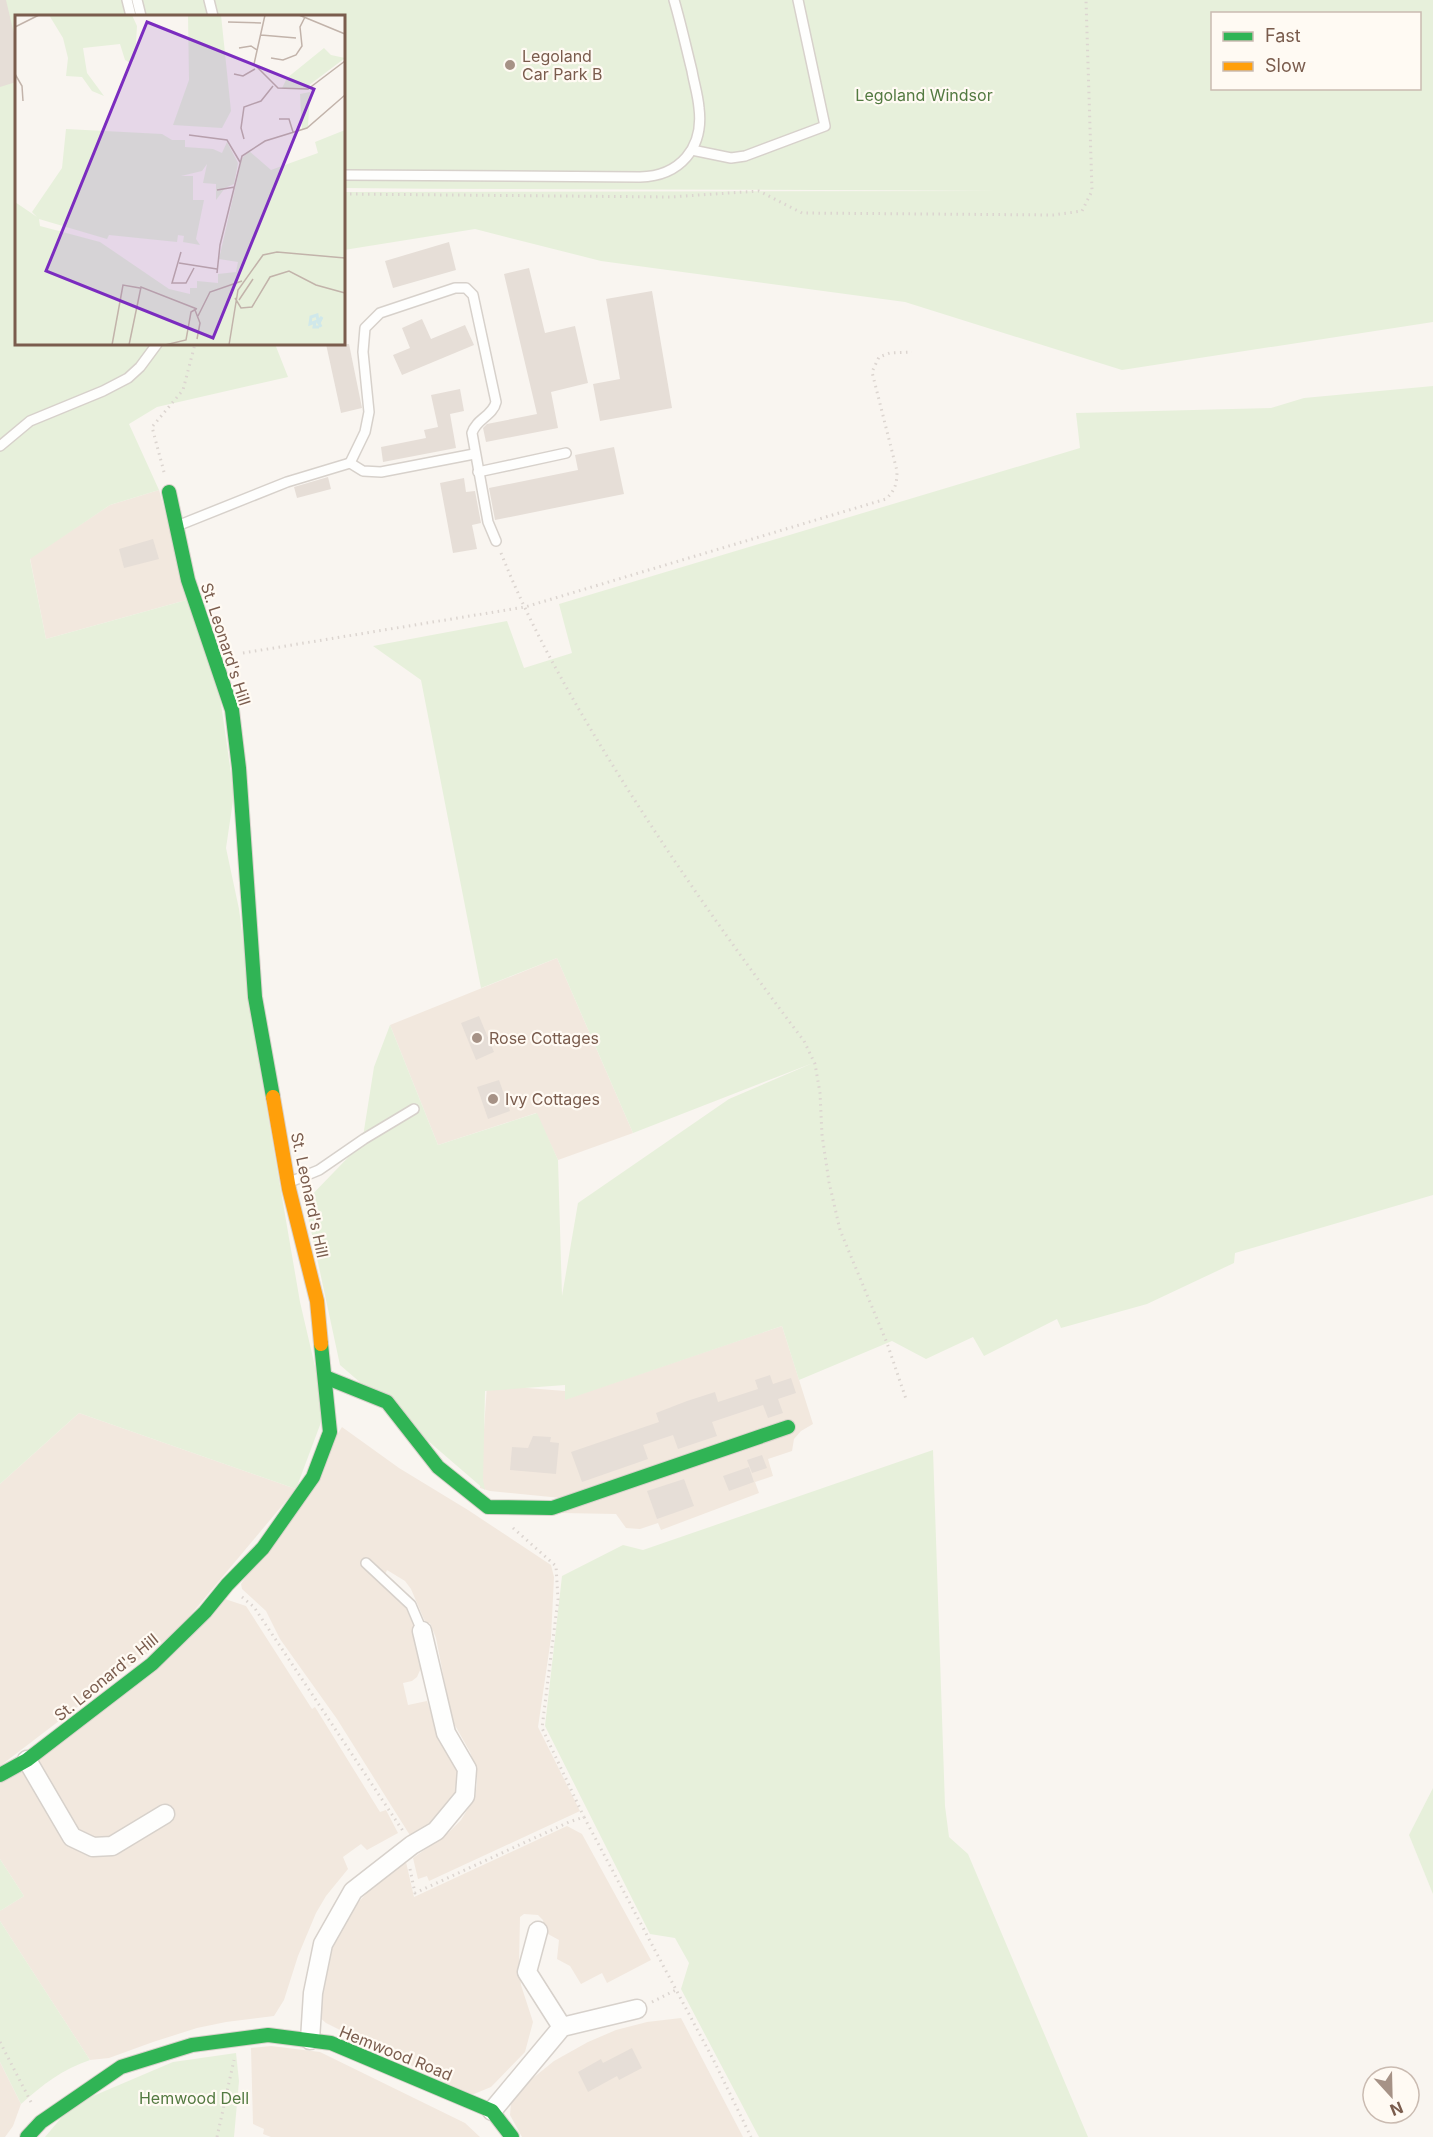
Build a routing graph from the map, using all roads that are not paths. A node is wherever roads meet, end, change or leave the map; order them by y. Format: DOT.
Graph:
graph roads {
  1 [pos="127,0"];
  2 [pos="137,0"];
  3 [pos="209,0"];
  4 [pos="674,0"];
  5 [pos="798,0"];
  6 [pos="131,15"];
  7 [pos="141,15"];
  8 [pos="213,15"];
  9 [pos="692,150"];
  10 [pos="345,174"];
  11 [pos="156,345"];
  12 [pos="0,446"];
  13 [pos="566,453"];
  14 [pos="474,454"];
  15 [pos="350,463"];
  16 [pos="478,472"];
  17 [pos="169,492"];
  18 [pos="176,526"];
  19 [pos="496,541"];
  20 [pos="414,1109"];
  21 [pos="288,1182"];
  22 [pos="325,1377"];
  23 [pos="788,1427"];
  24 [pos="366,1563"];
  25 [pos="422,1631"];
  26 [pos="27,1760"];
  27 [pos="0,1775"];
  28 [pos="165,1814"];
  29 [pos="538,1931"];
  30 [pos="637,2009"];
  31 [pos="562,2028"];
  32 [pos="310,2040"];
  33 [pos="492,2111"];
  34 [pos="27,2137"];
  35 [pos="512,2137"];
  1 -- 6 [label="lane"];
  2 -- 7 [label="lane"];
  3 -- 8 [label="lane"];
  4 -- 9 [label="lane"];
  5 -- 9 [label="lane"];
  9 -- 10 [label="lane"];
  11 -- 12 [label="lane"];
  13 -- 16 [label="lane"];
  14 -- 15 [label="lane"];
  14 -- 15 [label="lane"];
  14 -- 16 [label="lane"];
  15 -- 18 [label="lane"];
  16 -- 19 [label="lane"];
  17 -- 18 [label="street, St. Leonard's Hill"];
  18 -- 21 [label="street, St. Leonard's Hill"];
  20 -- 21 [label="lane"];
  21 -- 22 [label="street, St. Leonard's Hill"];
  22 -- 23 [label="street"];
  22 -- 26 [label="street, St. Leonard's Hill"];
  24 -- 25 [label="lane"];
  25 -- 32 [label="street"];
  26 -- 27 [label="street, St. Leonard's Hill"];
  26 -- 28 [label="street"];
  29 -- 31 [label="street"];
  30 -- 31 [label="street"];
  31 -- 33 [label="street"];
  32 -- 33 [label="street, Hemwood Road"];
  32 -- 34 [label="street, Hemwood Road"];
  33 -- 35 [label="street, Hemwood Road"];
}
